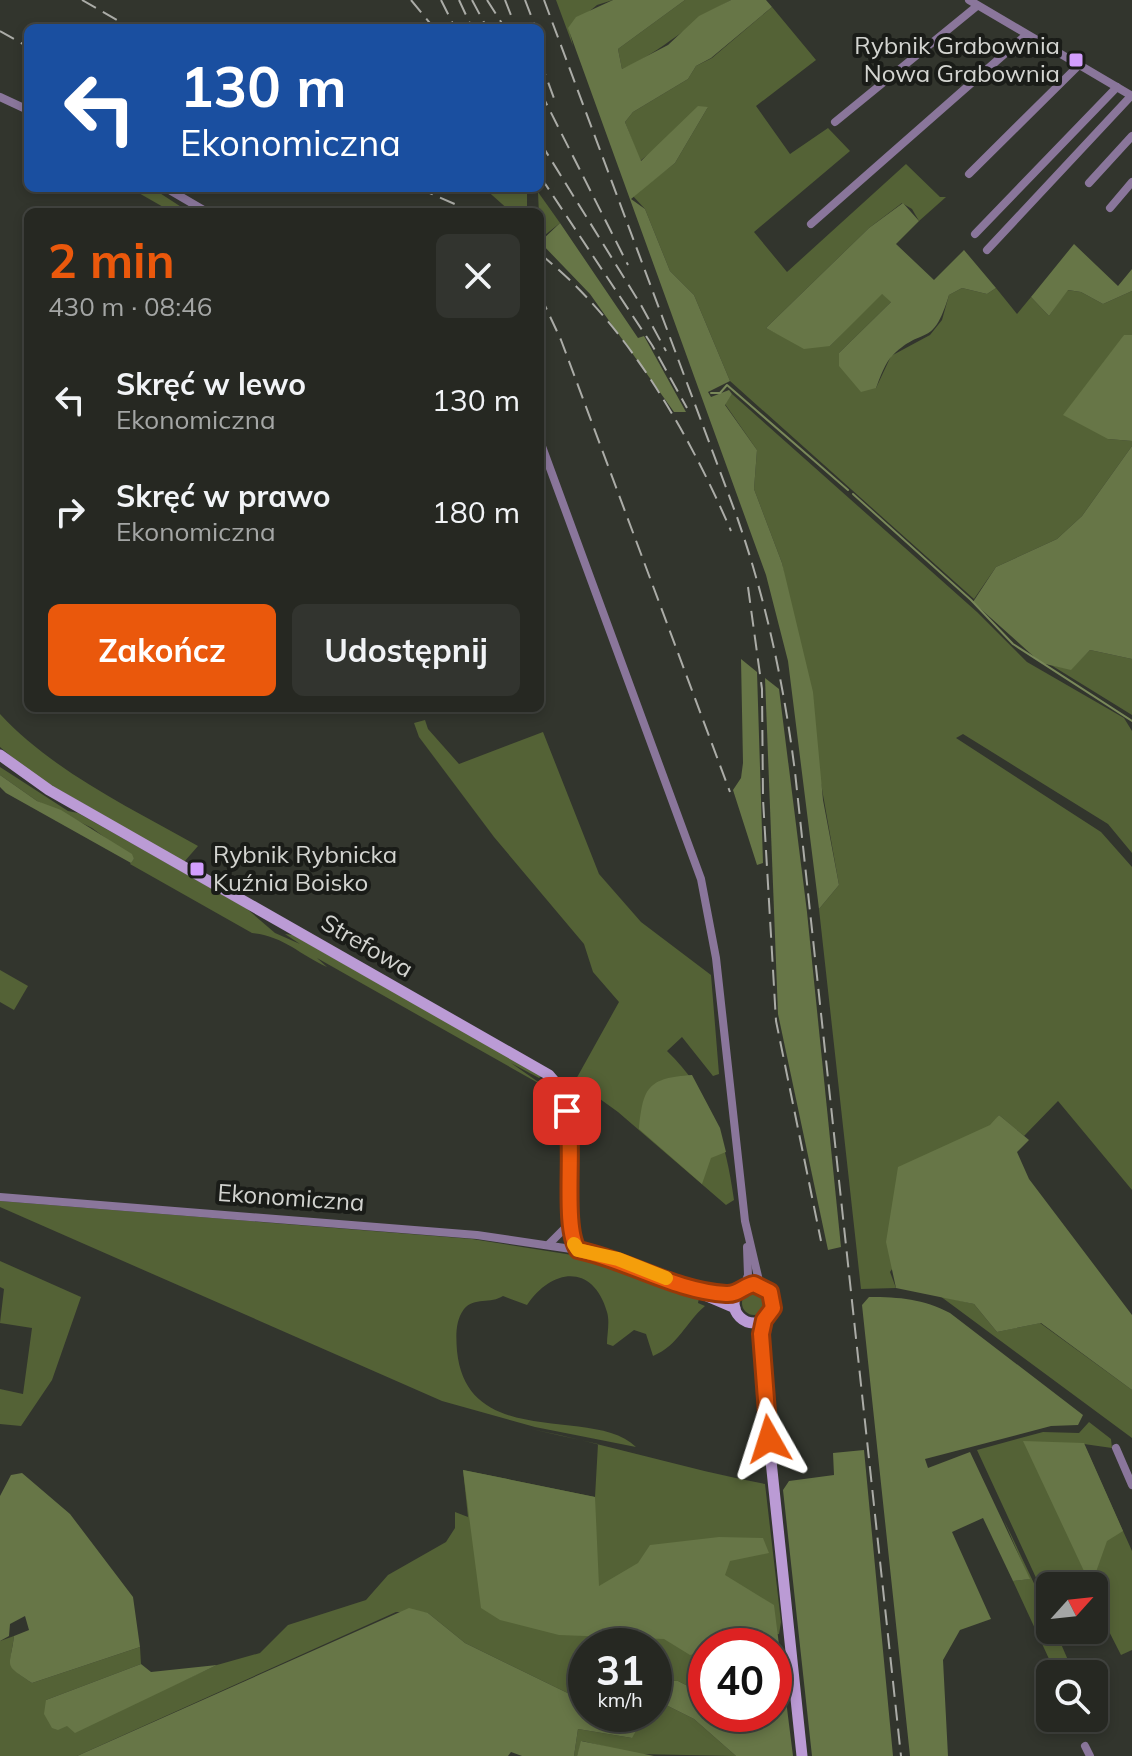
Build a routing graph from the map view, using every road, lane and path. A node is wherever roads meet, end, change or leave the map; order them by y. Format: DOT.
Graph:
graph roads {
  1 [pos="973,3"];
  2 [pos="1025,36"];
  3 [pos="1078,66"];
  4 [pos="1117,87"];
  5 [pos="1132,96"];
  6 [pos="0,97"];
  7 [pos="24,108"];
  8 [pos="835,122"];
  9 [pos="1132,136"];
  10 [pos="969,174"];
  11 [pos="1132,182"];
  12 [pos="1089,183"];
  13 [pos="173,192"];
  14 [pos="200,208"];
  15 [pos="1110,208"];
  16 [pos="811,224"];
  17 [pos="975,234"];
  18 [pos="987,250"];
  19 [pos="544,452"];
  20 [pos="0,755"];
  21 [pos="0,1197"];
  22 [pos="571,1222"];
  23 [pos="748,1239"];
  24 [pos="549,1245"];
  25 [pos="578,1250"];
  26 [pos="760,1285"];
  27 [pos="685,1286"];
  28 [pos="741,1289"];
  29 [pos="735,1308"];
  30 [pos="764,1320"];
  31 [pos="746,1321"];
  32 [pos="762,1375"];
  33 [pos="1116,1448"];
  34 [pos="1132,1485"];
  35 [pos="1085,1746"];
  36 [pos="802,1756"];
  37 [pos="1090,1756"];
  1 -- 2 [label="street"];
  1 -- 8 [label="street"];
  2 -- 3 [label="street"];
  2 -- 16 [label="street"];
  3 -- 4 [label="street"];
  3 -- 10 [label="street"];
  4 -- 5 [label="street"];
  4 -- 17 [label="street"];
  5 -- 18 [label="street"];
  6 -- 7 [label="street"];
  9 -- 12 [label="street"];
  11 -- 15 [label="street"];
  13 -- 14 [label="street"];
  19 -- 23 [label="street"];
  20 -- 22 [label="street, Strefowa"];
  21 -- 24 [label="street, Ekonomiczna"];
  22 -- 24 [label="street"];
  22 -- 25 [label="street"];
  23 -- 26 [label="street"];
  23 -- 28 [label="street"];
  24 -- 25 [label="street, Ekonomiczna"];
  25 -- 27 [label="street, Ekonomiczna"];
  26 -- 28 [label="street"];
  26 -- 30 [label="street"];
  27 -- 28 [label="street, Ekonomiczna"];
  27 -- 29 [label="street, Ekonomiczna"];
  28 -- 29 [label="street"];
  29 -- 31 [label="street"];
  30 -- 31 [label="street"];
  30 -- 32 [label="street"];
  31 -- 32 [label="street"];
  32 -- 36 [label="street"];
  33 -- 34 [label="street"];
  35 -- 37 [label="street"];
}
